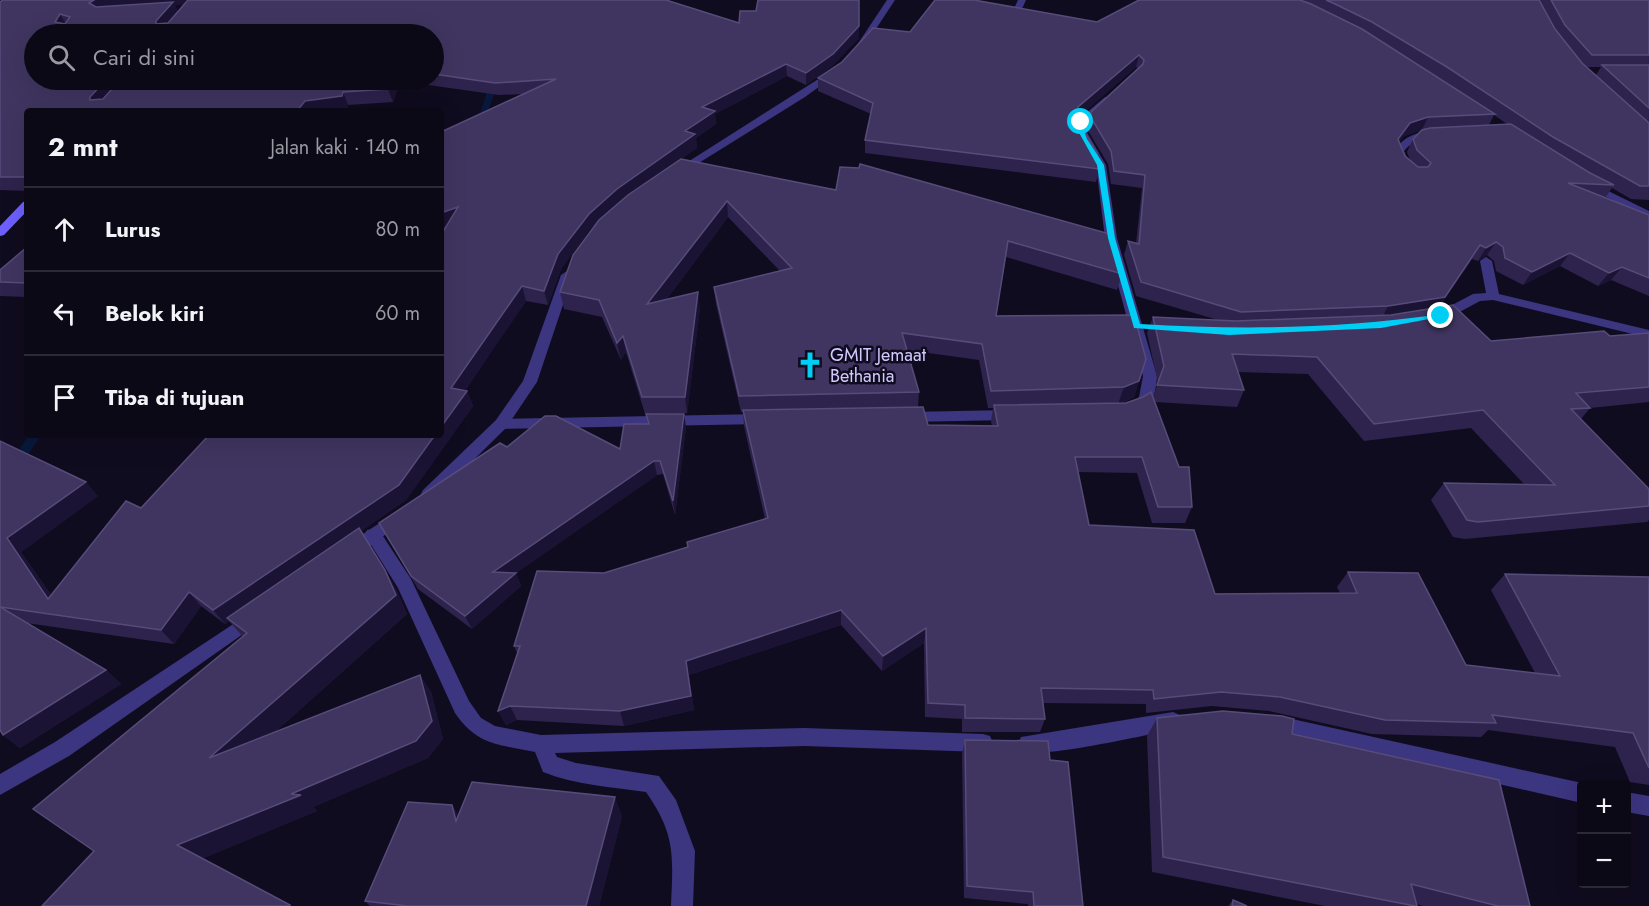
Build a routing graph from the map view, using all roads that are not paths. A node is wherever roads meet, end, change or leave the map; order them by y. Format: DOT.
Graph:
graph roads {
  1 [pos="891,0"];
  2 [pos="1022,0"];
  3 [pos="1016,14"];
  4 [pos="1112,93"];
  5 [pos="1448,134"];
  6 [pos="1417,176"];
  7 [pos="669,177"];
  8 [pos="1581,180"];
  9 [pos="24,207"];
  10 [pos="1649,215"];
  11 [pos="0,233"];
  12 [pos="1486,261"];
  13 [pos="574,263"];
  14 [pos="1493,296"];
  15 [pos="1431,318"];
  16 [pos="1649,334"];
  17 [pos="1119,412"];
  18 [pos="1019,415"];
  19 [pos="890,417"];
  20 [pos="772,419"];
  21 [pos="501,424"];
  22 [pos="373,535"];
  23 [pos="334,562"];
  24 [pos="266,609"];
  25 [pos="1193,719"];
  26 [pos="1258,721"];
  27 [pos="541,744"];
  28 [pos="0,785"];
  29 [pos="1577,792"];
  30 [pos="1631,803"];
  31 [pos="1649,806"];
  32 [pos="682,906"];
  1 -- 7 [label="street"];
  2 -- 3 [label="street"];
  4 -- 17 [label="street"];
  5 -- 6 [label="street"];
  8 -- 10 [label="street"];
  9 -- 11 [label="main road"];
  12 -- 14 [label="street"];
  13 -- 21 [label="street"];
  14 -- 15 [label="street"];
  14 -- 16 [label="street"];
  18 -- 19 [label="street"];
  20 -- 21 [label="street"];
  21 -- 22 [label="street"];
  22 -- 23 [label="street"];
  22 -- 27 [label="street"];
  24 -- 28 [label="street"];
  25 -- 27 [label="street"];
  26 -- 29 [label="street"];
  27 -- 32 [label="street"];
  30 -- 31 [label="street"];
}
